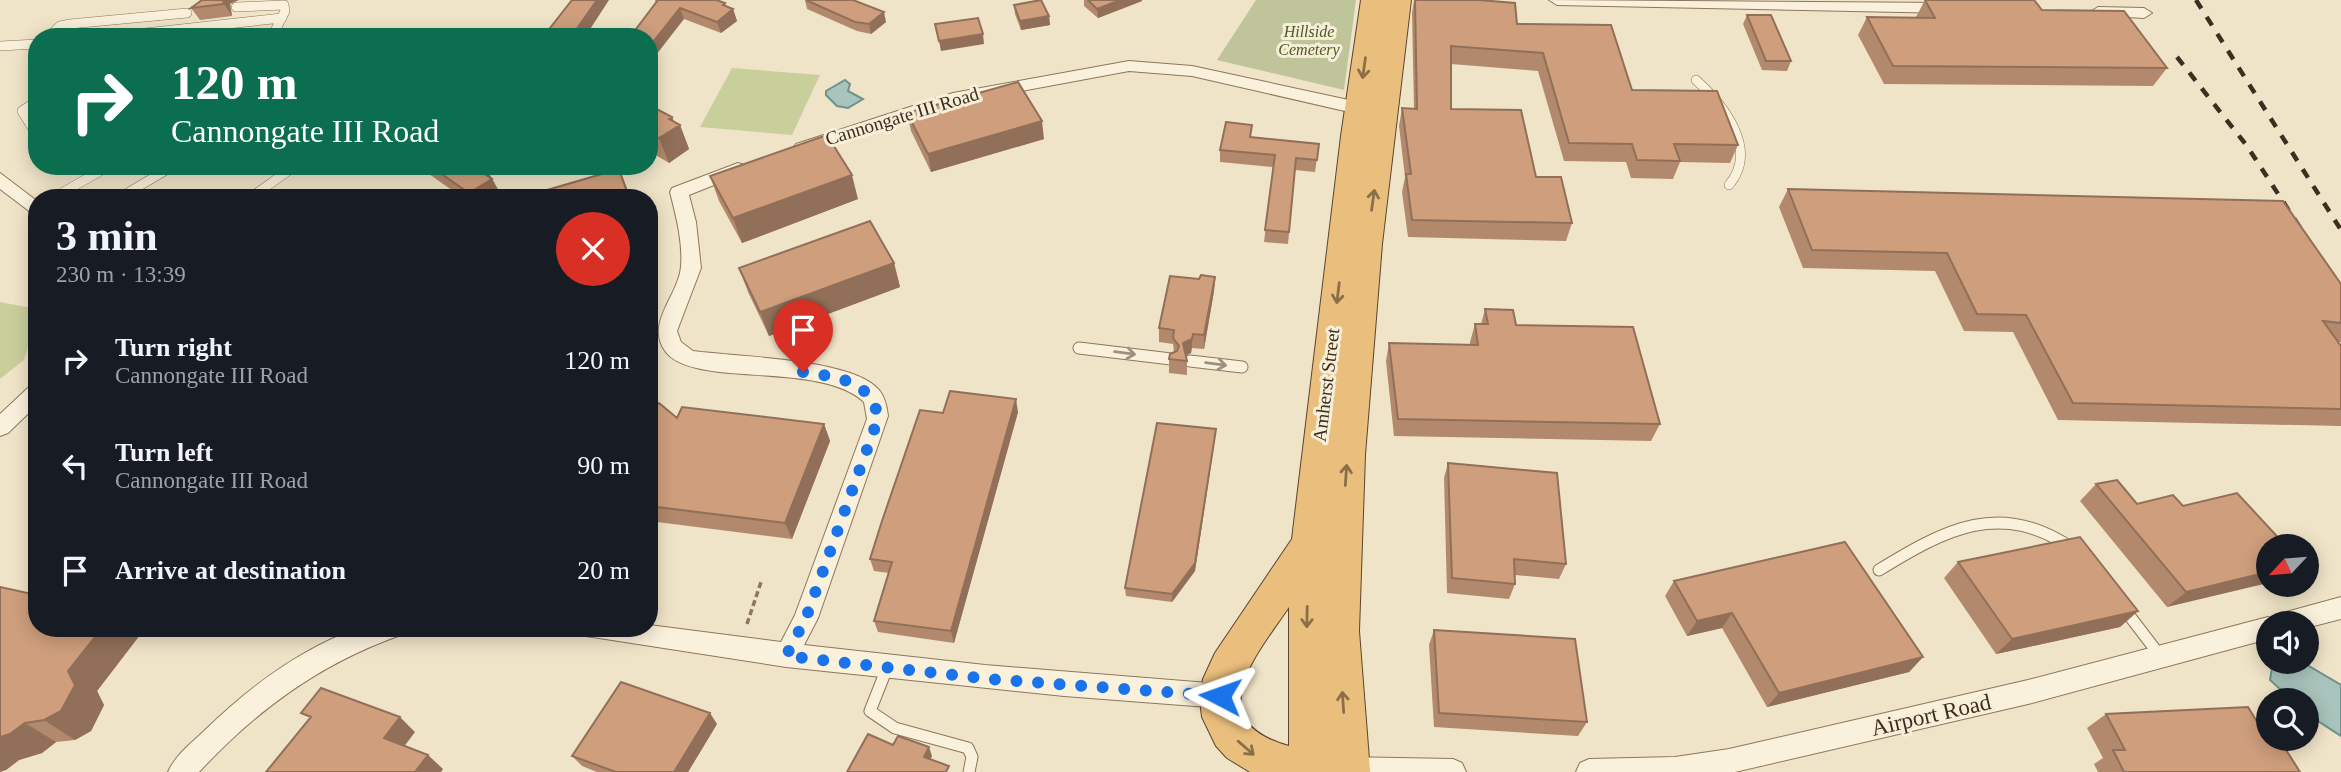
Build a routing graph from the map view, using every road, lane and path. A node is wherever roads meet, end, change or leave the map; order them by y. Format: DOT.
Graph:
graph roads {
  1 [pos="1374,0"];
  2 [pos="1398,0"];
  3 [pos="1557,0"];
  4 [pos="1834,3"];
  5 [pos="236,7"];
  6 [pos="1970,9"];
  7 [pos="2077,11"];
  8 [pos="2144,13"];
  9 [pos="282,18"];
  10 [pos="231,24"];
  11 [pos="58,28"];
  12 [pos="180,28"];
  13 [pos="189,28"];
  14 [pos="229,28"];
  15 [pos="277,28"];
  16 [pos="28,44"];
  17 [pos="0,46"];
  18 [pos="1696,80"];
  19 [pos="28,107"];
  20 [pos="1358,108"];
  21 [pos="28,121"];
  22 [pos="785,153"];
  23 [pos="759,162"];
  24 [pos="93,175"];
  25 [pos="158,175"];
  26 [pos="282,175"];
  27 [pos="0,179"];
  28 [pos="1729,185"];
  29 [pos="69,189"];
  30 [pos="134,189"];
  31 [pos="263,189"];
  32 [pos="28,202"];
  33 [pos="1079,348"];
  34 [pos="1171,359"];
  35 [pos="1190,360"];
  36 [pos="1242,367"];
  37 [pos="28,401"];
  38 [pos="0,428"];
  39 [pos="1310,543"];
  40 [pos="2086,560"];
  41 [pos="1880,570"];
  42 [pos="762,579"];
  43 [pos="2111,592"];
  44 [pos="2341,608"];
  45 [pos="2319,614"];
  46 [pos="747,624"];
  47 [pos="2256,631"];
  48 [pos="365,637"];
  49 [pos="656,637"];
  50 [pos="786,656"];
  51 [pos="2161,657"];
  52 [pos="887,668"];
  53 [pos="1220,696"];
  54 [pos="1329,771"];
  55 [pos="181,772"];
  56 [pos="969,772"];
  57 [pos="1453,772"];
  58 [pos="1589,772"];
  1 -- 20 [label="highway, Amherst Street, one-way"];
  54 -- 2 [label="highway, Amherst Street, one-way"];
  3 -- 4 [label="street"];
  4 -- 6 [label="street"];
  5 -- 9 [label="lane"];
  7 -- 8 [label="street"];
  9 -- 10 [label="lane"];
  9 -- 15 [label="lane"];
  10 -- 13 [label="lane"];
  10 -- 14 [label="lane"];
  11 -- 12 [label="lane"];
  16 -- 17 [label="lane"];
  18 -- 28 [label="lane"];
  19 -- 21 [label="lane"];
  20 -- 22 [label="street, Cannongate III Road"];
  20 -- 39 [label="highway, Amherst Street, one-way"];
  23 -- 50 [label="street"];
  24 -- 29 [label="lane"];
  25 -- 30 [label="lane"];
  26 -- 31 [label="lane"];
  27 -- 32 [label="street"];
  33 -- 34 [label="lane, one-way"];
  35 -- 36 [label="lane, one-way"];
  37 -- 38 [label="street"];
  39 -- 53 [label="highway"];
  39 -- 54 [label="highway, Amherst Street, one-way"];
  40 -- 41 [label="lane"];
  42 -- 46 [label="path"];
  43 -- 51 [label="lane"];
  44 -- 45 [label="street"];
  47 -- 51 [label="street, Airport Road"];
  48 -- 55 [label="street"];
  49 -- 50 [label="street"];
  50 -- 52 [label="street"];
  51 -- 58 [label="street, Airport Road"];
  52 -- 53 [label="street"];
  52 -- 56 [label="lane"];
  53 -- 54 [label="highway, one-way"];
  54 -- 57 [label="street"];
}
